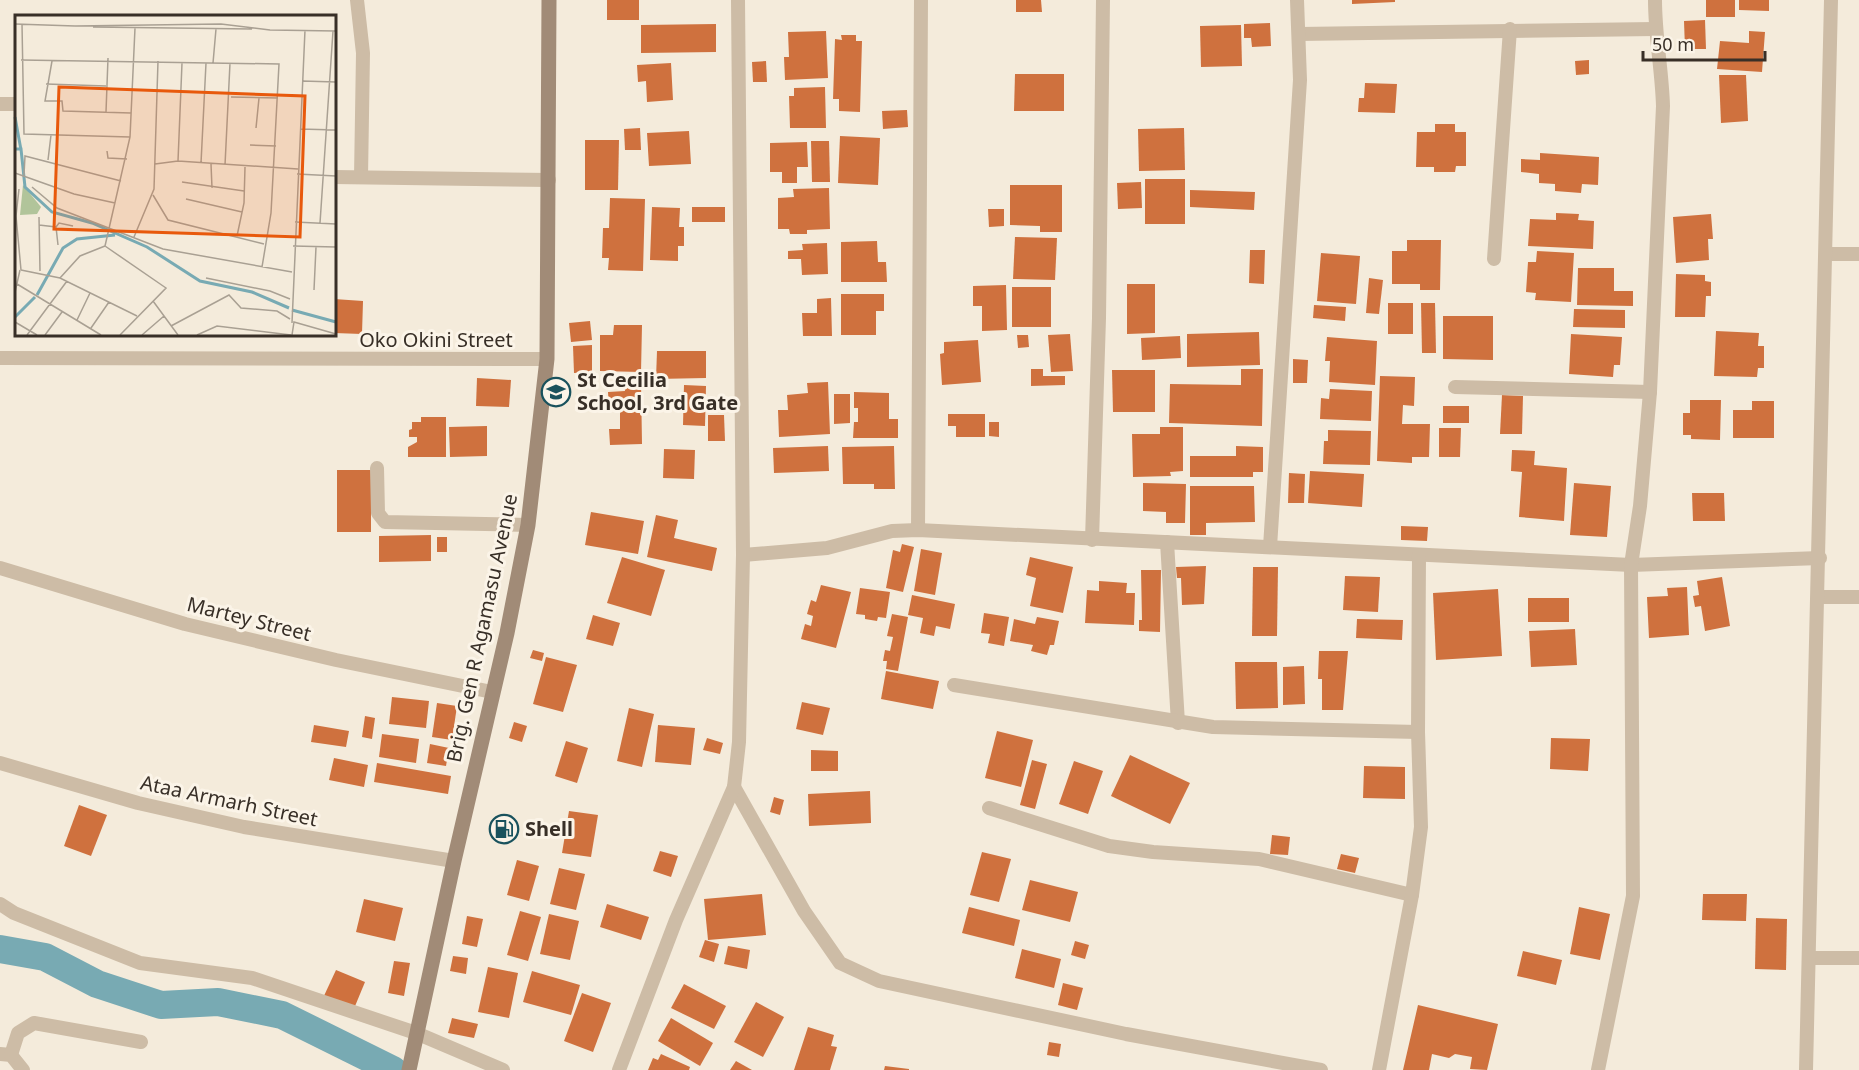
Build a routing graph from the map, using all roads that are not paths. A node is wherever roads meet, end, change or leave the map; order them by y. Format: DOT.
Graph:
graph roads {
  1 [pos="357,0"];
  2 [pos="549,0"];
  3 [pos="738,0"];
  4 [pos="921,0"];
  5 [pos="1103,0"];
  6 [pos="1297,0"];
  7 [pos="1655,0"];
  8 [pos="1831,0"];
  9 [pos="1510,29"];
  10 [pos="1655,29"];
  11 [pos="1299,34"];
  12 [pos="336,177"];
  13 [pos="361,177"];
  14 [pos="549,180"];
  15 [pos="1826,254"];
  16 [pos="1859,254"];
  17 [pos="1494,259"];
  18 [pos="0,358"];
  19 [pos="547,359"];
  20 [pos="1455,387"];
  21 [pos="1650,392"];
  22 [pos="377,468"];
  23 [pos="528,525"];
  24 [pos="918,531"];
  25 [pos="1092,540"];
  26 [pos="1167,542"];
  27 [pos="1270,547"];
  28 [pos="743,555"];
  29 [pos="1419,555"];
  30 [pos="1820,558"];
  31 [pos="1631,565"];
  32 [pos="0,568"];
  33 [pos="1819,597"];
  34 [pos="1859,597"];
  35 [pos="954,685"];
  36 [pos="492,692"];
  37 [pos="1178,723"];
  38 [pos="1418,732"];
  39 [pos="0,763"];
  40 [pos="734,787"];
  41 [pos="989,808"];
  42 [pos="454,861"];
  43 [pos="1412,895"];
  44 [pos="0,904"];
  45 [pos="1810,958"];
  46 [pos="1859,958"];
  47 [pos="415,1038"];
  48 [pos="141,1042"];
  49 [pos="6,1054"];
  50 [pos="23,1070"];
  51 [pos="409,1070"];
  52 [pos="503,1070"];
  53 [pos="619,1070"];
  54 [pos="1321,1070"];
  55 [pos="1379,1070"];
  56 [pos="1598,1070"];
  57 [pos="1806,1070"];
  1 -- 13 [label="street"];
  2 -- 14 [label="street, Brig. Gen R Agamasu Avenue"];
  3 -- 28 [label="street"];
  4 -- 24 [label="street"];
  5 -- 25 [label="street"];
  6 -- 11 [label="street"];
  7 -- 10 [label="street"];
  8 -- 15 [label="street"];
  9 -- 10 [label="street"];
  9 -- 11 [label="street"];
  9 -- 17 [label="street"];
  10 -- 21 [label="street"];
  11 -- 27 [label="street"];
  12 -- 13 [label="street"];
  13 -- 14 [label="street"];
  14 -- 19 [label="street, Brig. Gen R Agamasu Avenue"];
  15 -- 16 [label="street"];
  15 -- 30 [label="street"];
  18 -- 19 [label="street, Oko Okini Street"];
  19 -- 23 [label="street, Brig. Gen R Agamasu Avenue"];
  20 -- 21 [label="street"];
  21 -- 31 [label="street"];
  22 -- 23 [label="street"];
  23 -- 36 [label="street, Brig. Gen R Agamasu Avenue"];
  24 -- 25 [label="street"];
  24 -- 28 [label="street"];
  25 -- 26 [label="street"];
  26 -- 27 [label="street"];
  26 -- 37 [label="street"];
  27 -- 29 [label="street"];
  28 -- 40 [label="street"];
  29 -- 31 [label="street"];
  29 -- 38 [label="street"];
  30 -- 31 [label="street"];
  30 -- 33 [label="street"];
  31 -- 56 [label="street"];
  32 -- 36 [label="street, Martey Street"];
  33 -- 34 [label="street"];
  33 -- 45 [label="street"];
  35 -- 37 [label="street"];
  36 -- 42 [label="street, Brig. Gen R Agamasu Avenue"];
  37 -- 38 [label="street"];
  38 -- 43 [label="street"];
  39 -- 42 [label="street, Ataa Armarh Street"];
  40 -- 53 [label="street"];
  40 -- 54 [label="street"];
  41 -- 43 [label="street"];
  42 -- 47 [label="street, Brig. Gen R Agamasu Avenue"];
  43 -- 55 [label="street"];
  44 -- 47 [label="street"];
  45 -- 46 [label="street"];
  45 -- 57 [label="street"];
  47 -- 51 [label="street, Brig. Gen R Agamasu Avenue"];
  47 -- 52 [label="street"];
  48 -- 49 [label="street"];
  49 -- 50 [label="street"];
}
